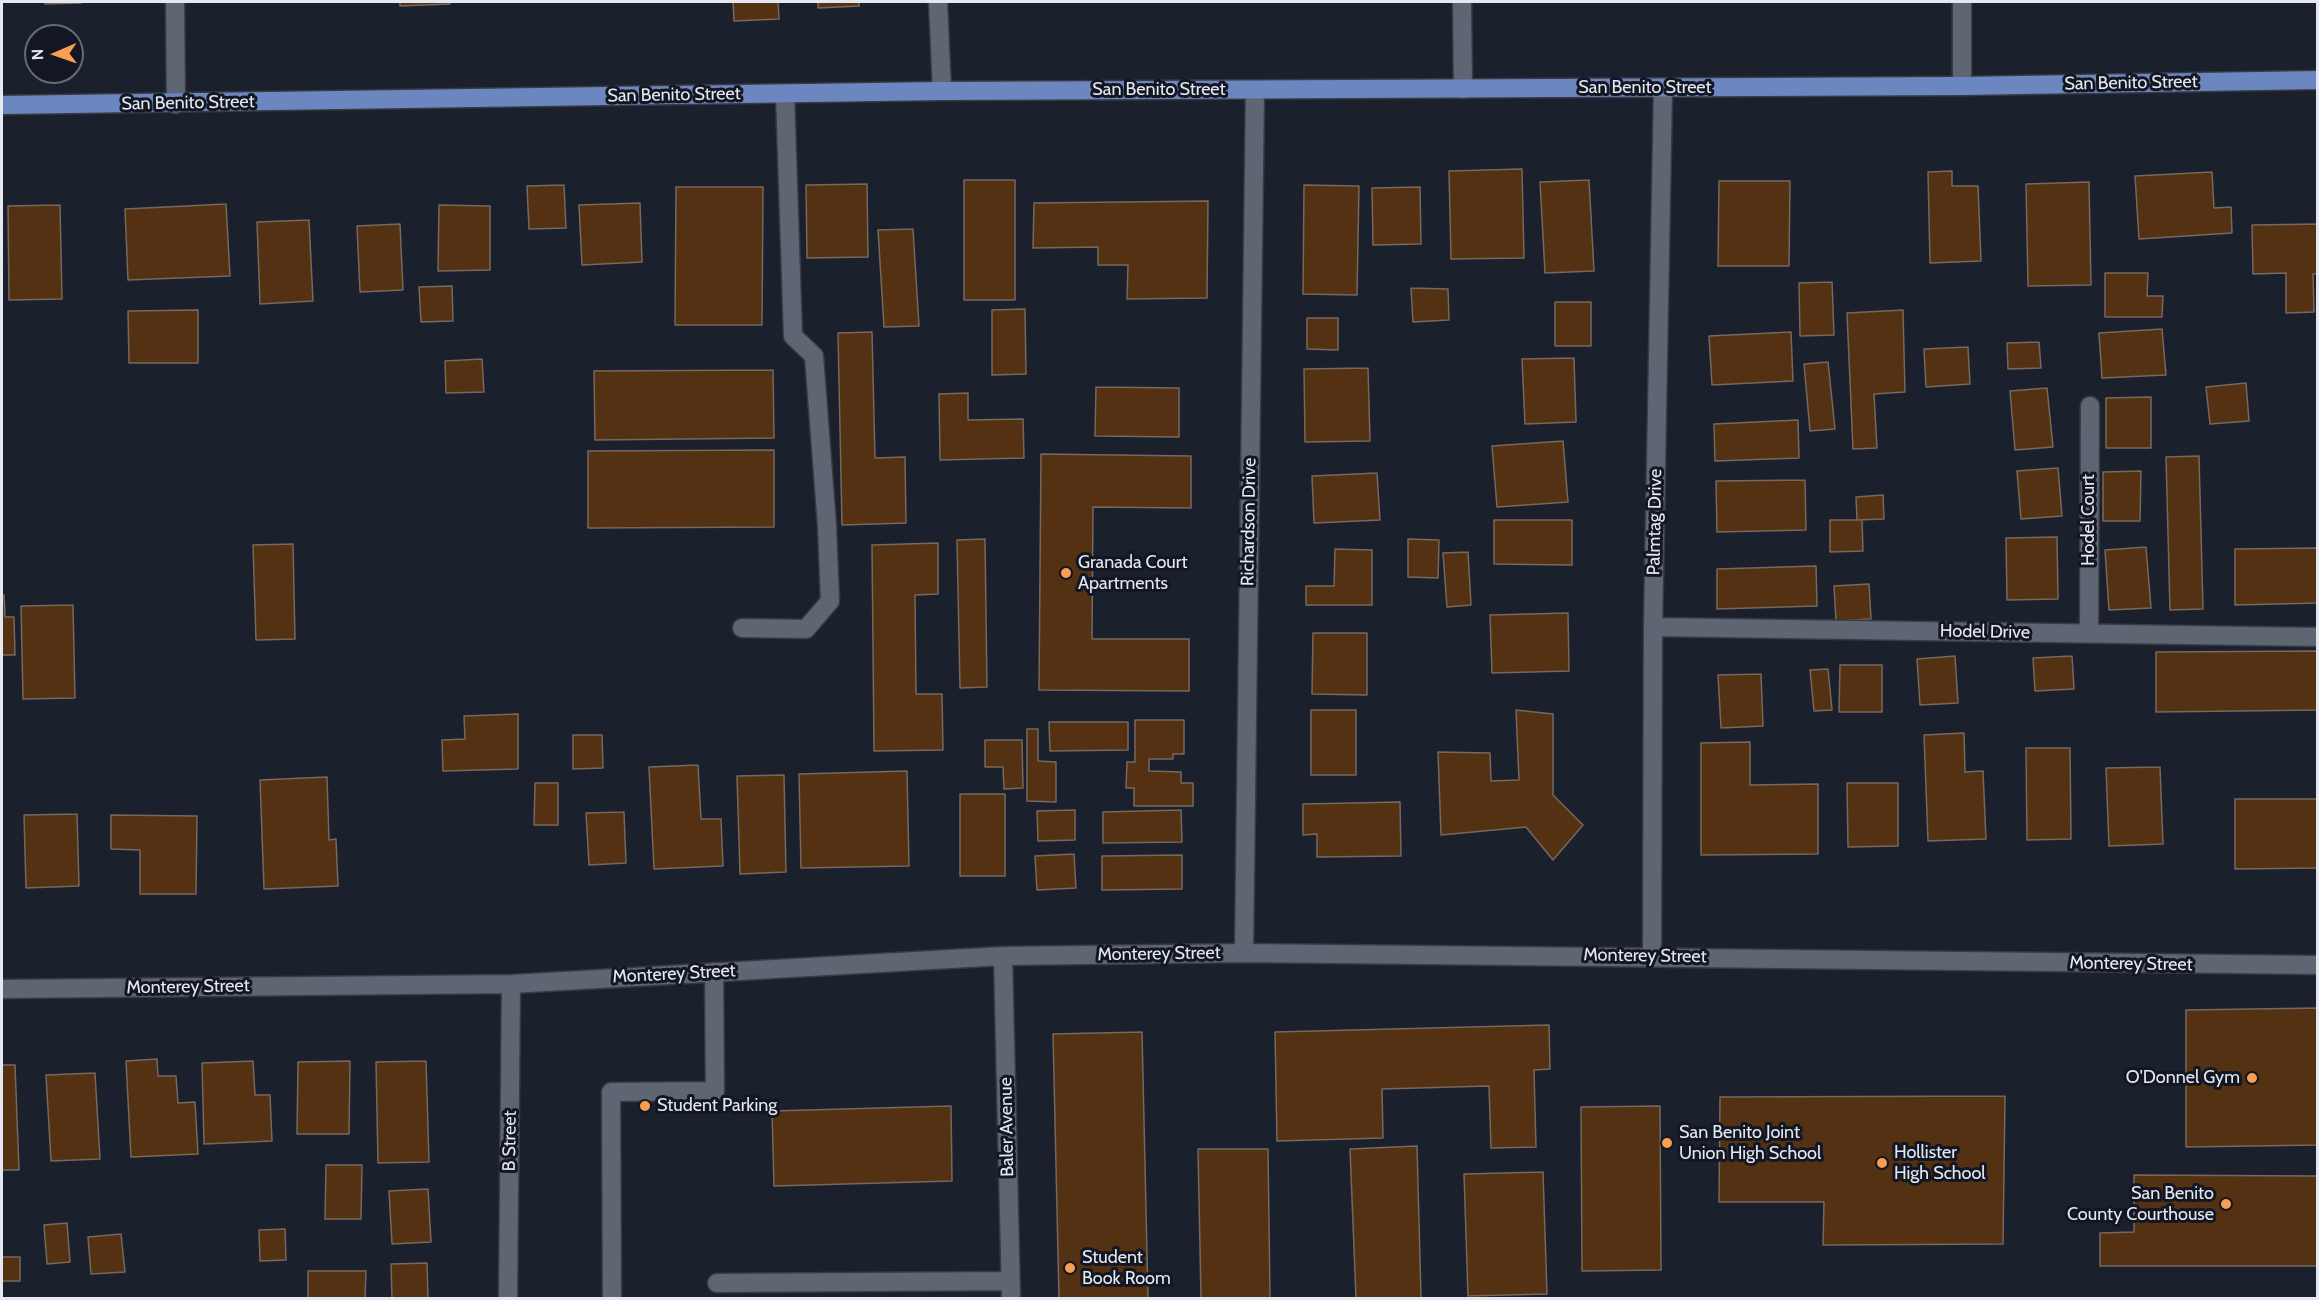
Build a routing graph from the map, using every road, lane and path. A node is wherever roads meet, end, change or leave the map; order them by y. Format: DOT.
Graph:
graph roads {
  1 [pos="175,2"];
  2 [pos="938,2"];
  3 [pos="1462,2"];
  4 [pos="1962,2"];
  5 [pos="2318,80"];
  6 [pos="1962,86"];
  7 [pos="1664,88"];
  8 [pos="1463,89"];
  9 [pos="1255,90"];
  10 [pos="942,91"];
  11 [pos="785,94"];
  12 [pos="176,104"];
  13 [pos="2,105"];
  14 [pos="2090,406"];
  15 [pos="1653,627"];
  16 [pos="742,628"];
  17 [pos="2089,633"];
  18 [pos="2318,637"];
  19 [pos="1244,953"];
  20 [pos="1003,956"];
  21 [pos="1652,956"];
  22 [pos="2318,966"];
  23 [pos="714,972"];
  24 [pos="512,984"];
  25 [pos="2,989"];
  26 [pos="717,1283"];
  27 [pos="918,1290"];
  28 [pos="1011,1290"];
  29 [pos="508,1299"];
  30 [pos="612,1299"];
  1 -- 12 [label="street"];
  2 -- 10 [label="street"];
  3 -- 8 [label="street"];
  4 -- 6 [label="street"];
  5 -- 6 [label="main road, San Benito Street"];
  6 -- 7 [label="main road, San Benito Street"];
  7 -- 8 [label="main road, San Benito Street"];
  7 -- 15 [label="street, Palmtag Drive"];
  8 -- 9 [label="main road, San Benito Street"];
  9 -- 10 [label="main road, San Benito Street"];
  9 -- 19 [label="street, Richardson Drive"];
  10 -- 11 [label="main road, San Benito Street"];
  11 -- 12 [label="main road, San Benito Street"];
  11 -- 16 [label="street"];
  12 -- 13 [label="main road, San Benito Street"];
  14 -- 17 [label="street, Hodel Court"];
  15 -- 17 [label="street, Hodel Drive"];
  15 -- 21 [label="street, Palmtag Drive"];
  17 -- 18 [label="street, Hodel Drive"];
  19 -- 20 [label="street, Monterey Street"];
  19 -- 21 [label="street, Monterey Street"];
  20 -- 23 [label="street, Monterey Street"];
  20 -- 28 [label="street, Baler Avenue"];
  21 -- 22 [label="street, Monterey Street"];
  23 -- 24 [label="street, Monterey Street"];
  23 -- 30 [label="street"];
  24 -- 25 [label="street, Monterey Street"];
  24 -- 29 [label="street, B Street"];
  26 -- 27 [label="street"];
  27 -- 28 [label="street"];
}
